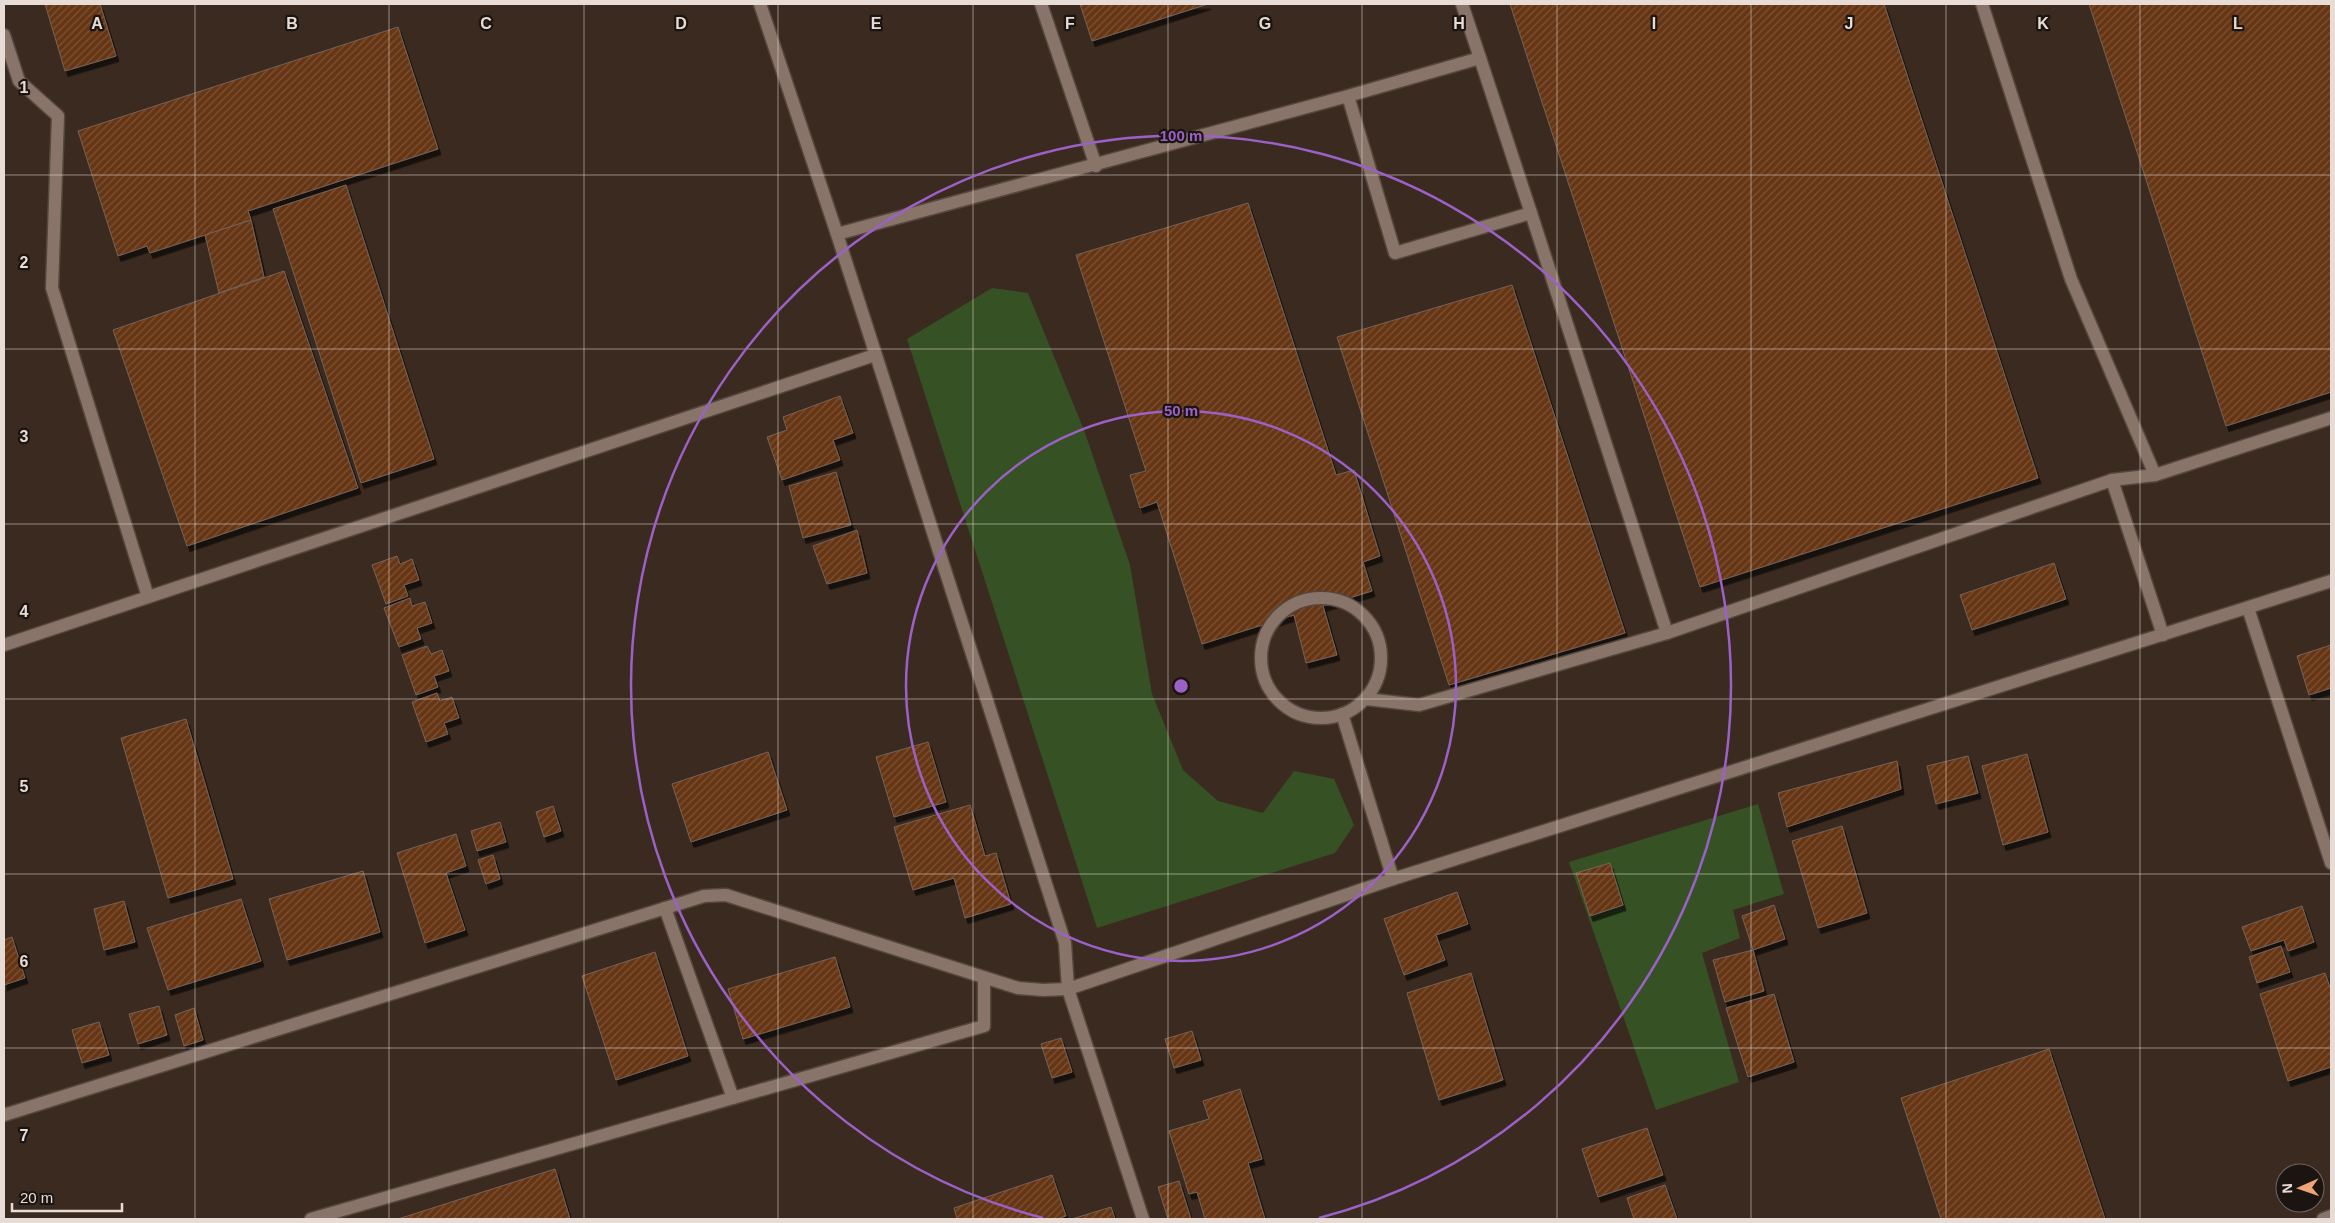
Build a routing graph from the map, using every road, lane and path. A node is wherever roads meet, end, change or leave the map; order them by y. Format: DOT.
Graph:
graph roads {
  1 [pos="760,4"];
  2 [pos="1041,4"];
  3 [pos="1462,4"];
  4 [pos="1982,4"];
  5 [pos="4,35"];
  6 [pos="1480,58"];
  7 [pos="1348,96"];
  8 [pos="1096,166"];
  9 [pos="1531,213"];
  10 [pos="837,234"];
  11 [pos="875,355"];
  12 [pos="2331,418"];
  13 [pos="2155,475"];
  14 [pos="2112,480"];
  15 [pos="2331,581"];
  16 [pos="148,598"];
  17 [pos="2248,608"];
  18 [pos="1667,633"];
  19 [pos="2164,635"];
  20 [pos="4,645"];
  21 [pos="1366,698"];
  22 [pos="1342,714"];
  23 [pos="2331,863"];
  24 [pos="1394,879"];
  25 [pos="665,908"];
  26 [pos="984,978"];
  27 [pos="1068,989"];
  28 [pos="733,1098"];
  29 [pos="4,1115"];
  30 [pos="2331,1216"];
  31 [pos="311,1219"];
  32 [pos="1143,1219"];
  33 [pos="2323,1219"];
  1 -- 10 [label="street"];
  2 -- 8 [label="street"];
  3 -- 6 [label="street"];
  4 -- 13 [label="street"];
  5 -- 16 [label="street"];
  6 -- 7 [label="street"];
  6 -- 9 [label="street"];
  7 -- 8 [label="street"];
  7 -- 9 [label="street"];
  8 -- 10 [label="street"];
  9 -- 18 [label="street"];
  10 -- 11 [label="street"];
  11 -- 16 [label="street"];
  11 -- 27 [label="street"];
  12 -- 13 [label="street"];
  13 -- 14 [label="street"];
  14 -- 18 [label="street"];
  14 -- 19 [label="street"];
  15 -- 17 [label="street"];
  16 -- 20 [label="street"];
  17 -- 19 [label="street"];
  17 -- 23 [label="street"];
  18 -- 21 [label="street"];
  19 -- 24 [label="street"];
  21 -- 22 [label="street"];
  21 -- 22 [label="street"];
  22 -- 24 [label="street"];
  24 -- 27 [label="street"];
  25 -- 26 [label="street"];
  25 -- 28 [label="street"];
  25 -- 29 [label="street"];
  26 -- 27 [label="street"];
  26 -- 28 [label="street"];
  27 -- 32 [label="street"];
  28 -- 31 [label="street"];
  30 -- 33 [label="street"];
}
